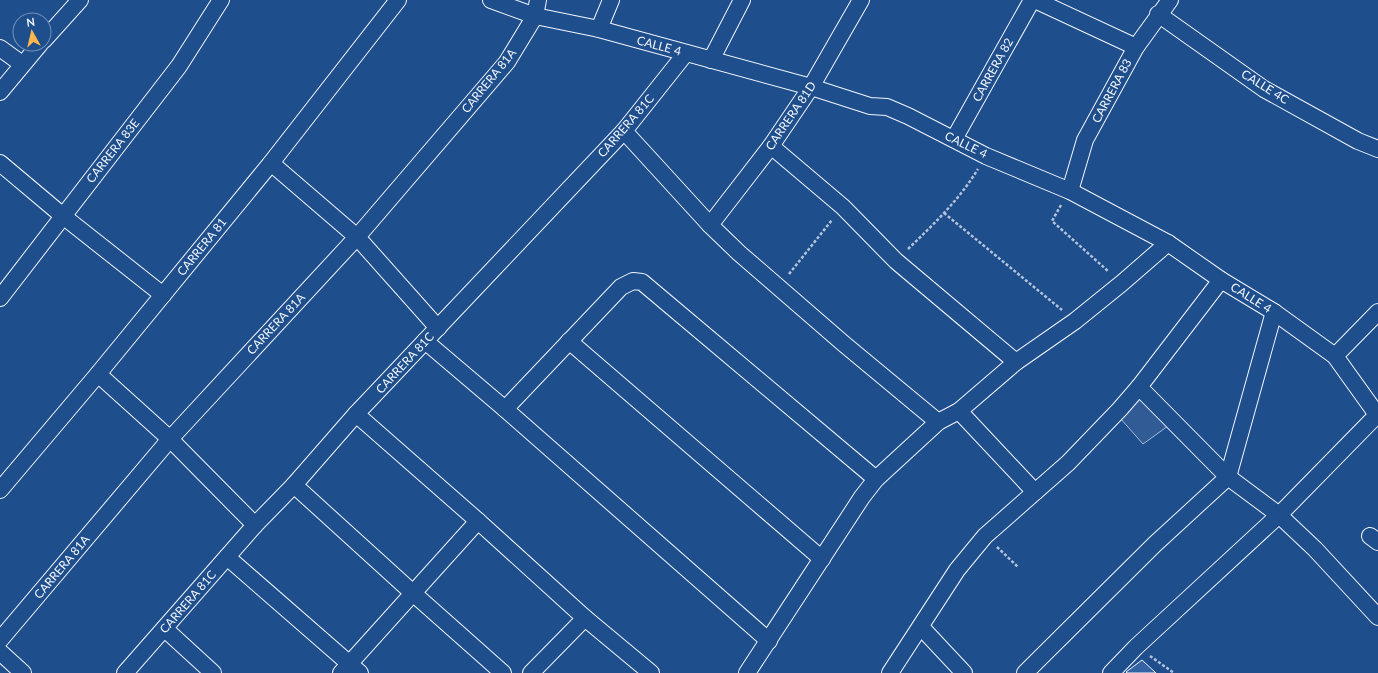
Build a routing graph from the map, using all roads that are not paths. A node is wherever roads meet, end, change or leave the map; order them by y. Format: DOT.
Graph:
graph roads {
  1 [pos="80,0"];
  2 [pos="221,0"];
  3 [pos="398,0"];
  4 [pos="491,0"];
  5 [pos="538,0"];
  6 [pos="611,0"];
  7 [pos="742,0"];
  8 [pos="861,0"];
  9 [pos="1032,0"];
  10 [pos="1035,0"];
  11 [pos="1170,0"];
  12 [pos="1158,14"];
  13 [pos="535,16"];
  14 [pos="599,29"];
  15 [pos="52,31"];
  16 [pos="1136,47"];
  17 [pos="0,48"];
  18 [pos="33,52"];
  19 [pos="686,53"];
  20 [pos="711,60"];
  21 [pos="22,64"];
  22 [pos="811,87"];
  23 [pos="0,92"];
  24 [pos="624,131"];
  25 [pos="954,139"];
  26 [pos="771,146"];
  27 [pos="1378,148"];
  28 [pos="0,163"];
  29 [pos="271,163"];
  30 [pos="1070,190"];
  31 [pos="63,216"];
  32 [pos="710,225"];
  33 [pos="357,237"];
  34 [pos="1168,243"];
  35 [pos="1221,280"];
  36 [pos="163,295"];
  37 [pos="0,298"];
  38 [pos="1274,312"];
  39 [pos="1378,312"];
  40 [pos="438,328"];
  41 [pos="425,341"];
  42 [pos="569,341"];
  43 [pos="1335,356"];
  44 [pos="1016,362"];
  45 [pos="98,374"];
  46 [pos="1139,387"];
  47 [pos="505,409"];
  48 [pos="959,411"];
  49 [pos="356,414"];
  50 [pos="1377,416"];
  51 [pos="938,422"];
  52 [pos="170,438"];
  53 [pos="1228,477"];
  54 [pos="876,479"];
  55 [pos="294,485"];
  56 [pos="0,490"];
  57 [pos="1035,492"];
  58 [pos="1279,515"];
  59 [pos="478,521"];
  60 [pos="255,525"];
  61 [pos="227,557"];
  62 [pos="822,559"];
  63 [pos="414,594"];
  64 [pos="1378,617"];
  65 [pos="585,618"];
  66 [pos="921,627"];
  67 [pos="165,629"];
  68 [pos="0,640"];
  69 [pos="768,641"];
  70 [pos="0,652"];
  71 [pos="350,670"];
  72 [pos="23,673"];
  73 [pos="125,673"];
  74 [pos="213,673"];
  75 [pos="504,673"];
  76 [pos="531,673"];
  77 [pos="651,673"];
  78 [pos="747,673"];
  79 [pos="890,673"];
  80 [pos="964,673"];
  81 [pos="1024,673"];
  82 [pos="1111,673"];
  1 -- 15 [label="street"];
  2 -- 31 [label="street, CARRERA 83E"];
  3 -- 29 [label="street, CARRERA 81"];
  4 -- 13 [label="street, CALLE 4"];
  5 -- 13 [label="street, CARRERA 81A"];
  6 -- 14 [label="street"];
  7 -- 20 [label="street"];
  8 -- 22 [label="street, CARRERA 81D"];
  9 -- 25 [label="street, CARRERA 82"];
  10 -- 16 [label="street"];
  11 -- 12 [label="street, CARRERA 83"];
  12 -- 16 [label="street, CARRERA 83"];
  12 -- 27 [label="street, CALLE 4C"];
  13 -- 14 [label="street, CALLE 4"];
  13 -- 33 [label="street, CARRERA 81A"];
  14 -- 19 [label="street, CALLE 4"];
  16 -- 30 [label="street, CARRERA 83"];
  17 -- 21 [label="street"];
  18 -- 21 [label="street"];
  19 -- 20 [label="street, CALLE 4"];
  19 -- 24 [label="street, CARRERA 81C"];
  20 -- 22 [label="street, CALLE 4"];
  21 -- 23 [label="street"];
  22 -- 25 [label="street, CALLE 4"];
  22 -- 26 [label="street, CARRERA 81D"];
  24 -- 32 [label="street"];
  24 -- 40 [label="street, CARRERA 81C"];
  25 -- 30 [label="street, CALLE 4"];
  26 -- 32 [label="street, CARRERA 81D"];
  26 -- 44 [label="street"];
  28 -- 31 [label="street"];
  29 -- 33 [label="street"];
  29 -- 36 [label="street, CARRERA 81"];
  30 -- 34 [label="street, CALLE 4"];
  31 -- 36 [label="street"];
  31 -- 37 [label="street, CARRERA 83E"];
  32 -- 51 [label="street"];
  33 -- 40 [label="street"];
  33 -- 52 [label="street, CARRERA 81A"];
  34 -- 35 [label="street, CALLE 4"];
  34 -- 44 [label="street"];
  35 -- 38 [label="street, CALLE 4"];
  35 -- 46 [label="street"];
  36 -- 45 [label="street, CARRERA 81"];
  38 -- 43 [label="street, CALLE 4"];
  38 -- 53 [label="street"];
  39 -- 43 [label="street"];
  40 -- 41 [label="street, CARRERA 81C"];
  41 -- 47 [label="street"];
  41 -- 49 [label="street, CARRERA 81C"];
  42 -- 47 [label="street"];
  42 -- 54 [label="street"];
  42 -- 62 [label="street"];
  43 -- 50 [label="street, CALLE 4"];
  44 -- 48 [label="street"];
  45 -- 52 [label="street"];
  45 -- 56 [label="street, CARRERA 81"];
  46 -- 53 [label="street"];
  46 -- 57 [label="street"];
  47 -- 69 [label="street"];
  48 -- 51 [label="street"];
  48 -- 57 [label="street"];
  49 -- 55 [label="street, CARRERA 81C"];
  49 -- 59 [label="street"];
  50 -- 58 [label="street"];
  51 -- 54 [label="street"];
  52 -- 60 [label="street"];
  52 -- 68 [label="street, CARRERA 81A"];
  53 -- 58 [label="street"];
  53 -- 81 [label="street"];
  54 -- 62 [label="street"];
  55 -- 60 [label="street, CARRERA 81C"];
  55 -- 63 [label="street"];
  57 -- 66 [label="street"];
  58 -- 64 [label="street"];
  58 -- 82 [label="street"];
  59 -- 63 [label="street"];
  59 -- 65 [label="street"];
  60 -- 61 [label="street, CARRERA 81C"];
  61 -- 67 [label="street, CARRERA 81C"];
  61 -- 71 [label="street"];
  62 -- 69 [label="street"];
  63 -- 71 [label="street"];
  63 -- 75 [label="street"];
  65 -- 76 [label="street"];
  65 -- 77 [label="street"];
  66 -- 79 [label="street"];
  66 -- 80 [label="street"];
  67 -- 73 [label="street, CARRERA 81C"];
  67 -- 74 [label="street"];
  69 -- 78 [label="street"];
  70 -- 72 [label="street"];
}
